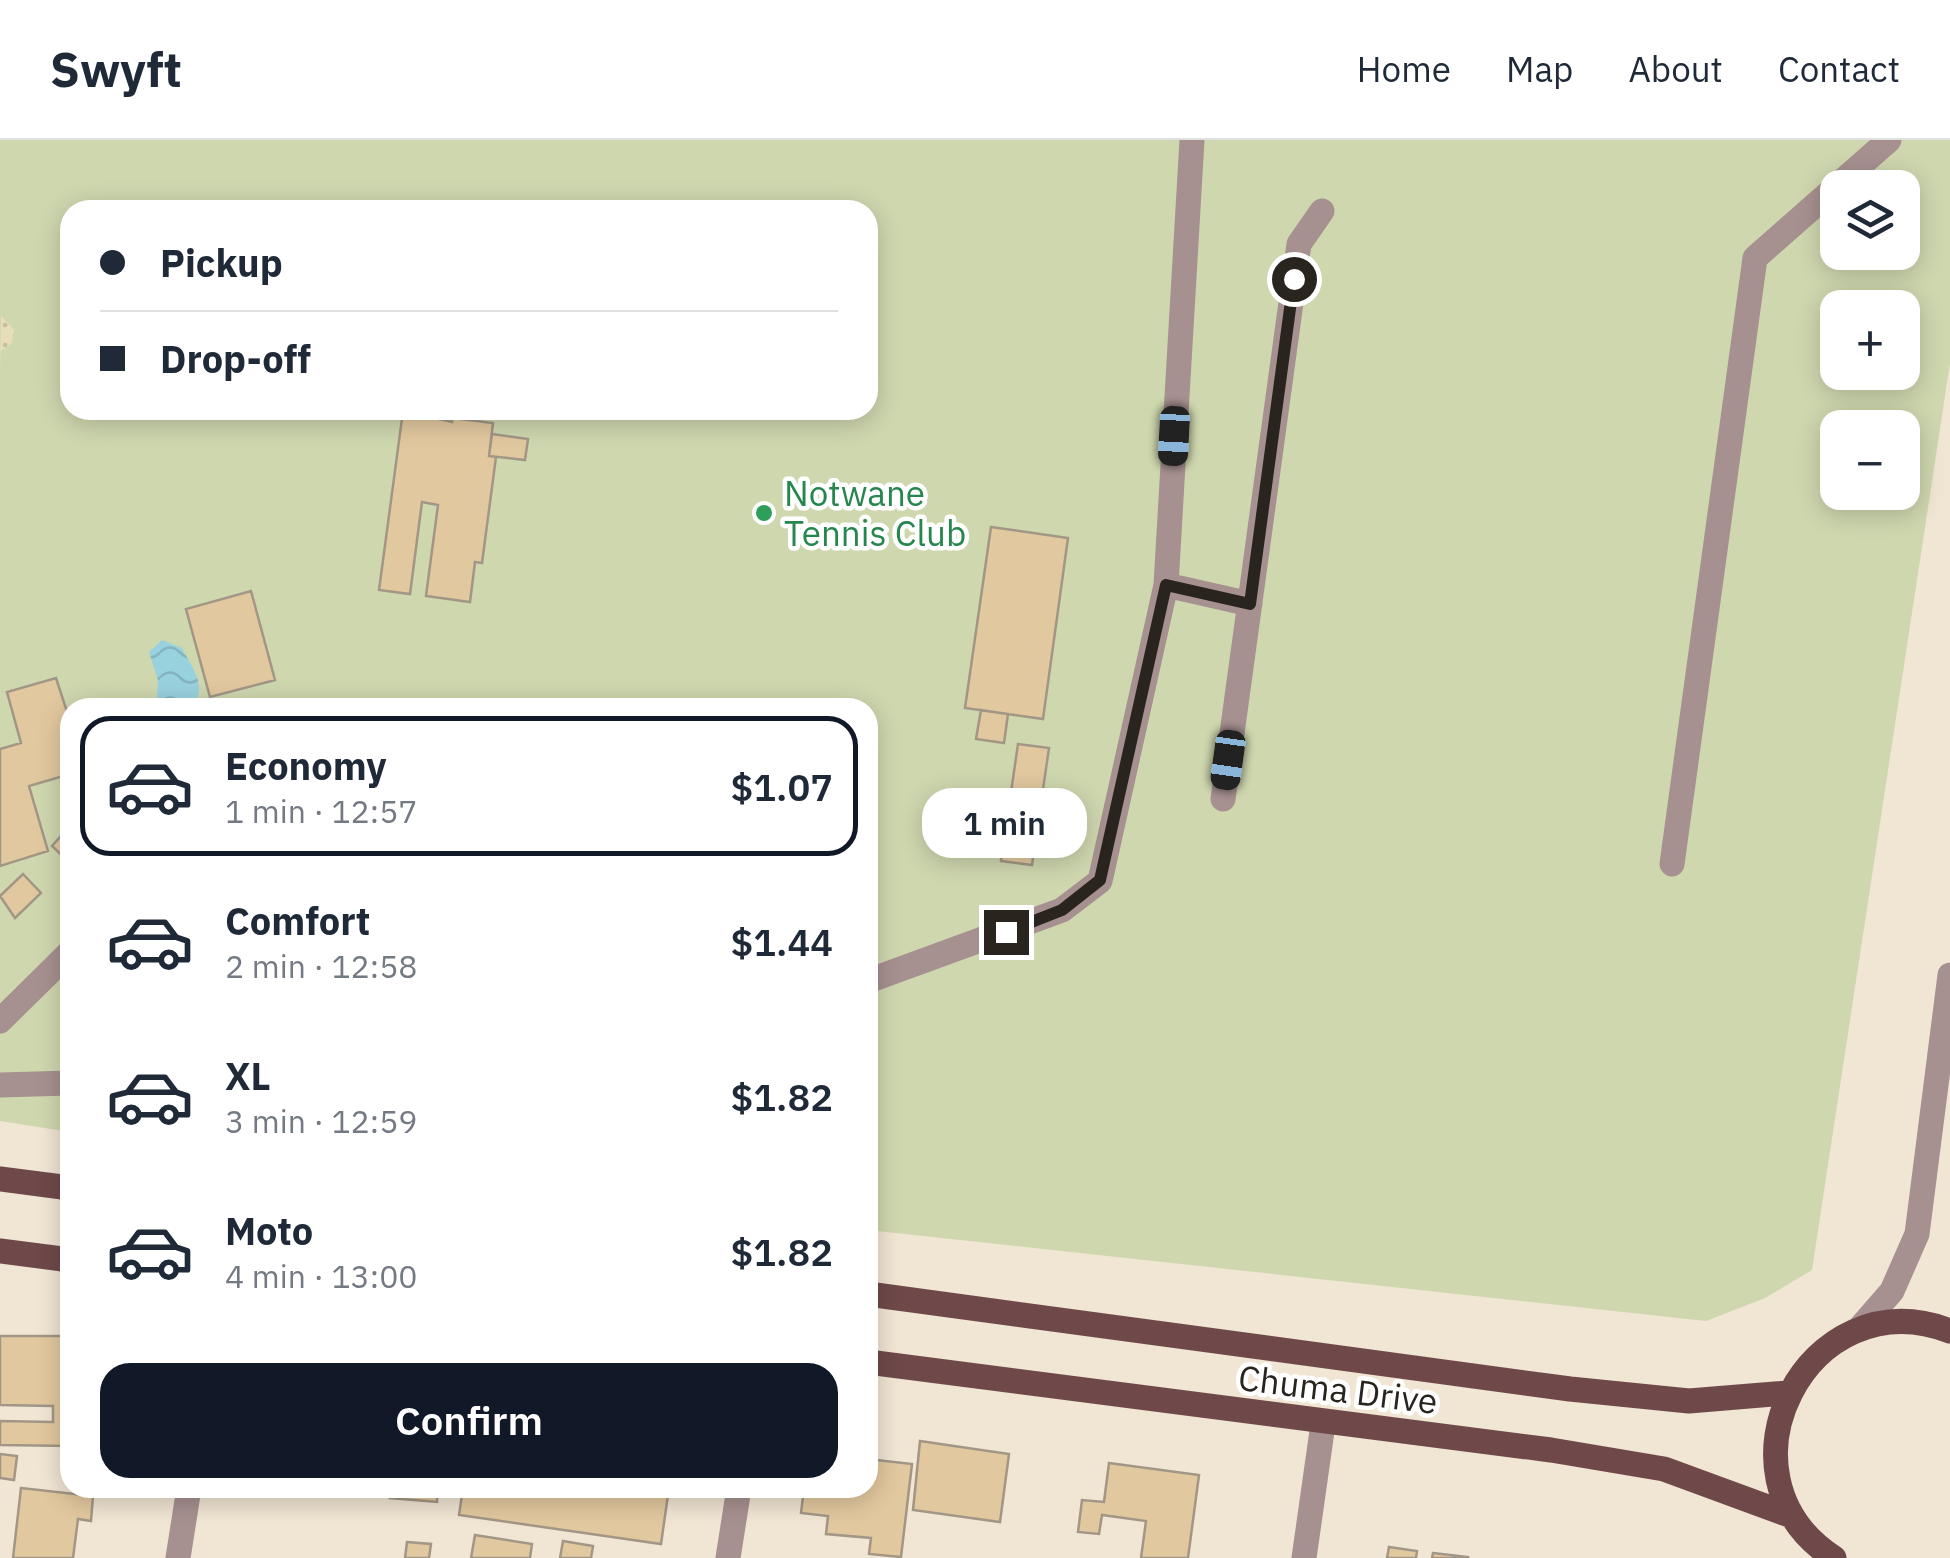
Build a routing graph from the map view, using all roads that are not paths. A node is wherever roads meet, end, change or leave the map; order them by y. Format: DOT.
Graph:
graph roads {
  1 [pos="1192,140"];
  2 [pos="1889,140"];
  3 [pos="1322,211"];
  4 [pos="1166,585"];
  5 [pos="1250,604"];
  6 [pos="1223,800"];
  7 [pos="1672,864"];
  8 [pos="60,968"];
  9 [pos="1950,976"];
  10 [pos="878,977"];
  11 [pos="0,1021"];
  12 [pos="60,1083"];
  13 [pos="0,1085"];
  14 [pos="0,1179"];
  15 [pos="60,1187"];
  16 [pos="0,1252"];
  17 [pos="60,1259"];
  18 [pos="878,1295"];
  19 [pos="1859,1329"];
  20 [pos="1950,1331"];
  21 [pos="878,1363"];
  22 [pos="1787,1394"];
  23 [pos="1322,1424"];
  24 [pos="187,1498"];
  25 [pos="738,1498"];
  26 [pos="1792,1516"];
  27 [pos="1825,1555"];
  28 [pos="178,1558"];
  29 [pos="728,1558"];
  30 [pos="1304,1558"];
  1 -- 4 [label="street"];
  2 -- 7 [label="street"];
  3 -- 5 [label="street"];
  4 -- 5 [label="street"];
  4 -- 10 [label="street"];
  5 -- 6 [label="street"];
  8 -- 11 [label="street"];
  9 -- 19 [label="street"];
  12 -- 13 [label="street"];
  14 -- 15 [label="main road"];
  16 -- 17 [label="main road"];
  18 -- 22 [label="main road, Chuma Drive"];
  19 -- 20 [label="main road"];
  19 -- 22 [label="main road"];
  21 -- 23 [label="main road, Chuma Drive"];
  22 -- 26 [label="main road"];
  23 -- 26 [label="main road, Chuma Drive"];
  23 -- 30 [label="street"];
  24 -- 28 [label="street"];
  25 -- 29 [label="street"];
  26 -- 27 [label="main road"];
}
